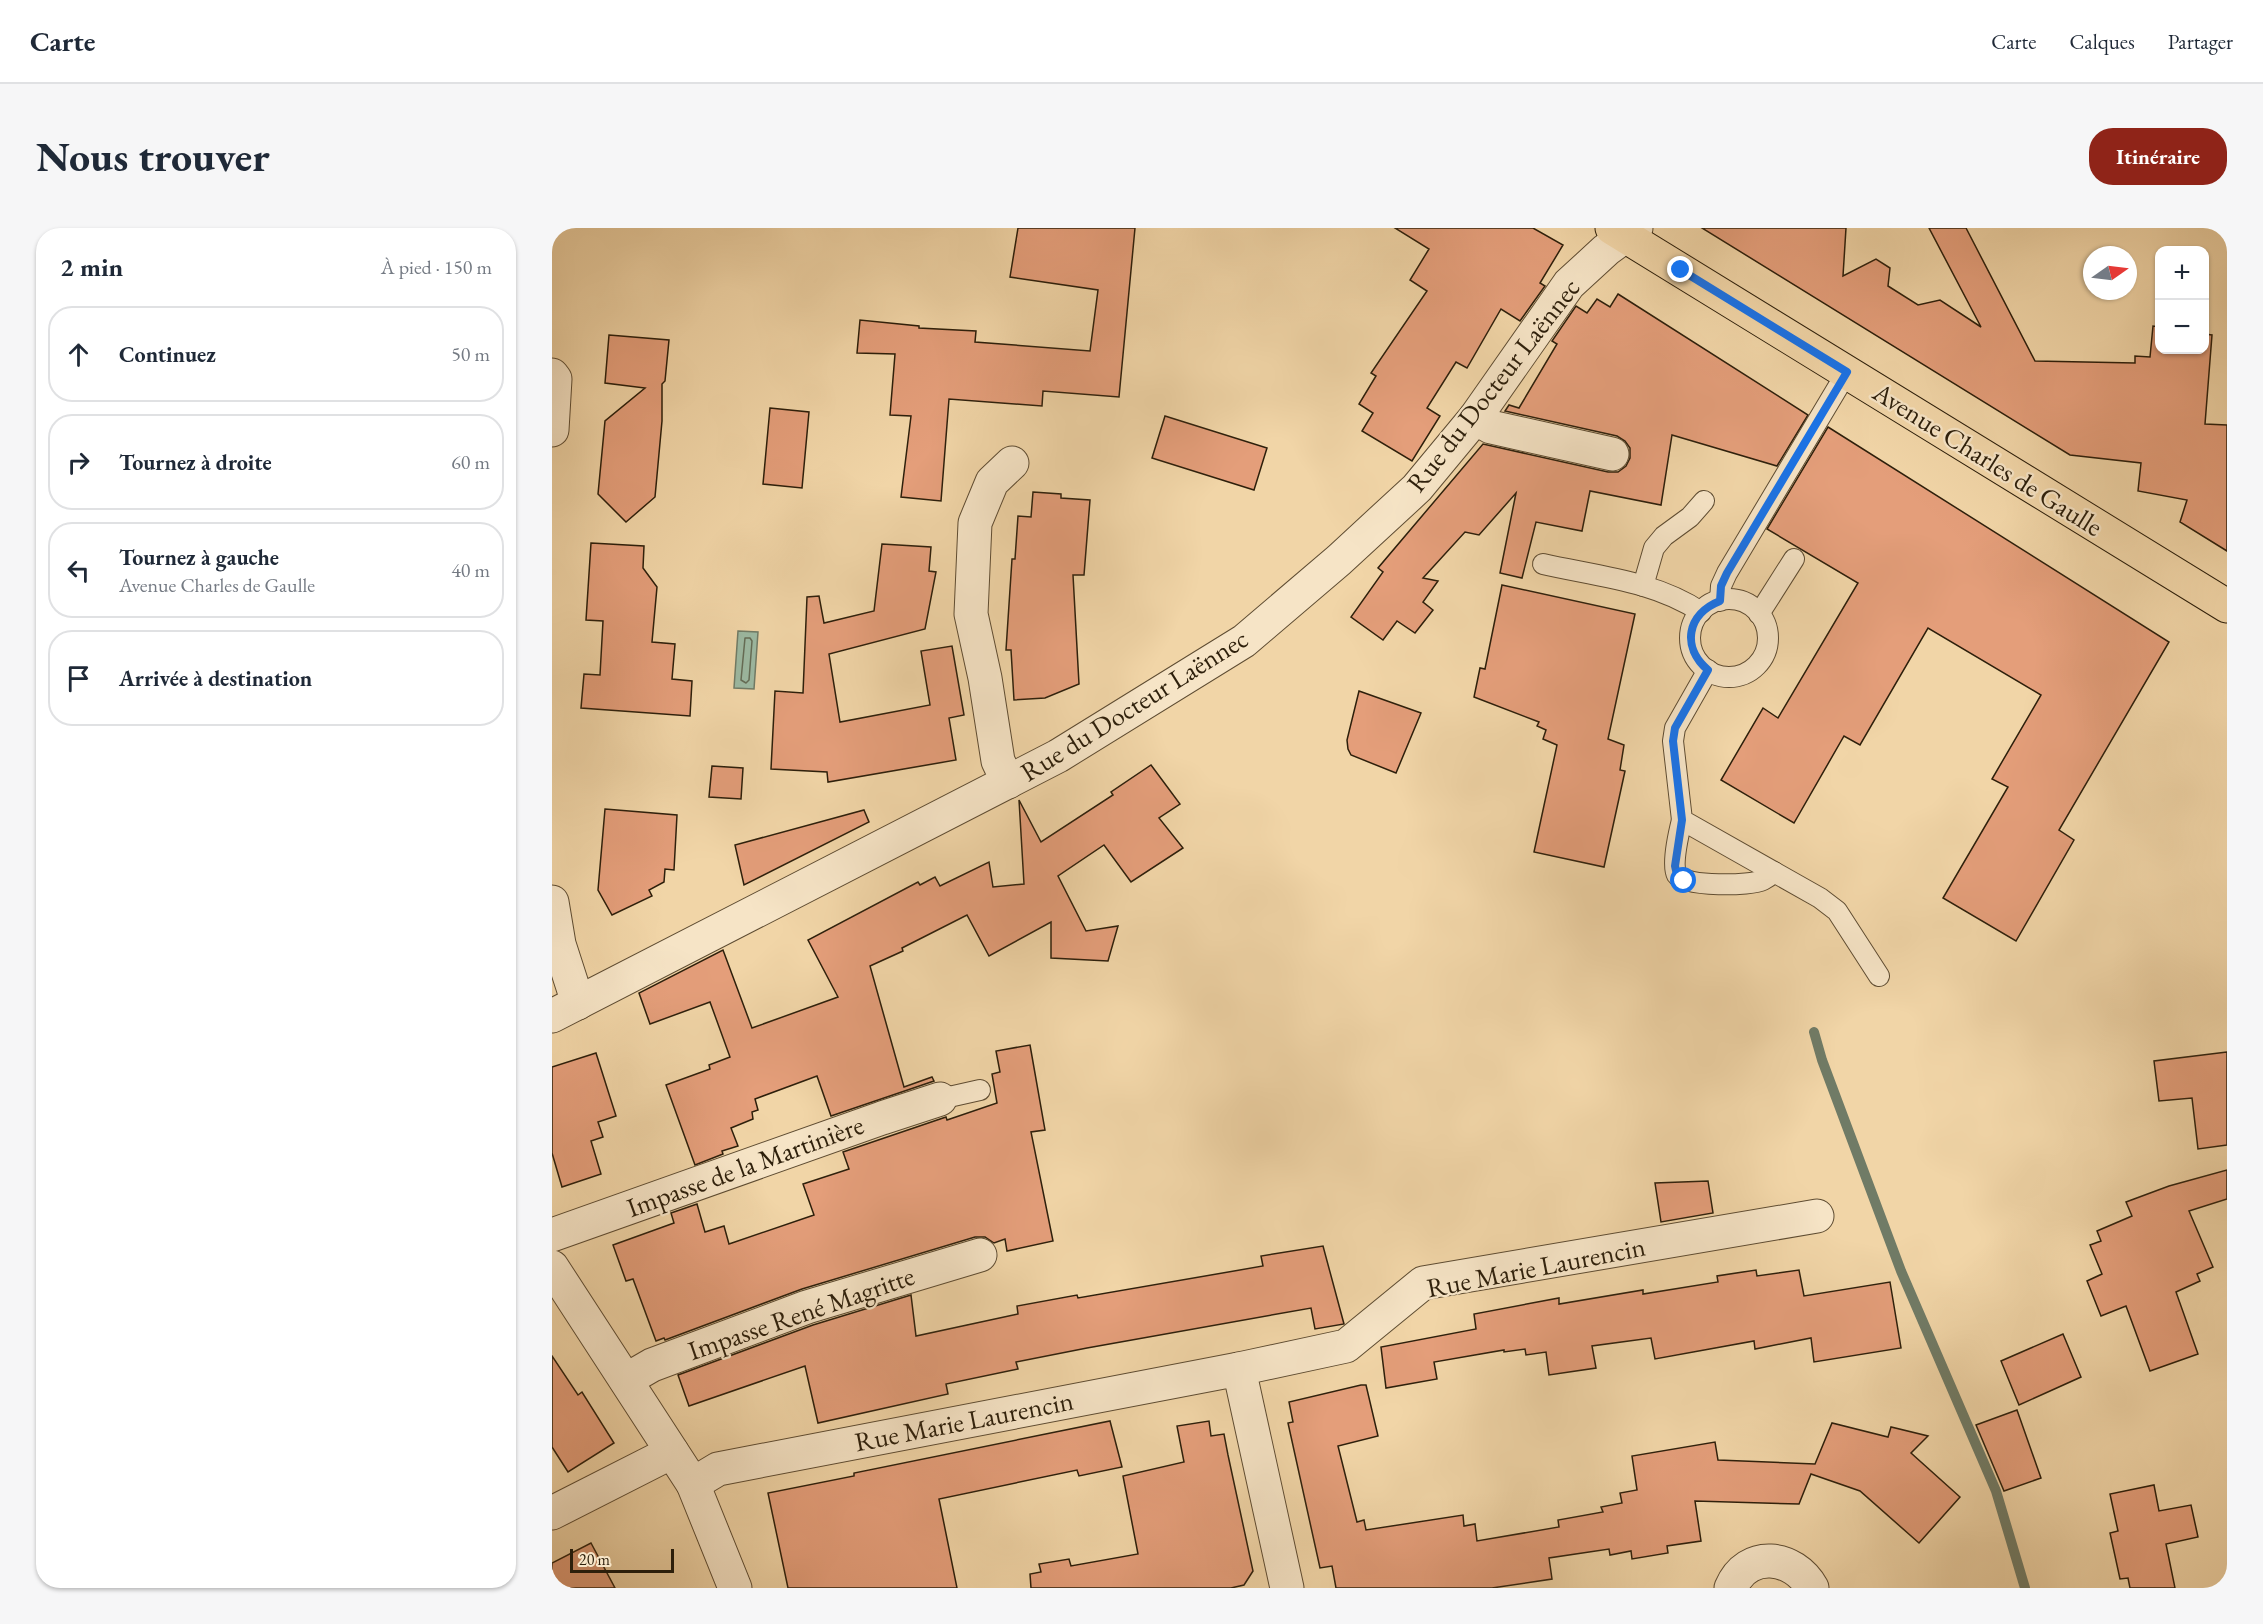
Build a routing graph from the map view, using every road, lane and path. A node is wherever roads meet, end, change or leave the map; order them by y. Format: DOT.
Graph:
graph roads {
  1 [pos="1625,231"];
  2 [pos="1847,372"];
  3 [pos="552,375"];
  4 [pos="1475,418"];
  5 [pos="552,430"];
  6 [pos="1612,454"];
  7 [pos="1012,463"];
  8 [pos="1704,501"];
  9 [pos="1794,559"];
  10 [pos="1543,564"];
  11 [pos="1643,586"];
  12 [pos="1720,601"];
  13 [pos="2227,606"];
  14 [pos="1701,612"];
  15 [pos="1759,614"];
  16 [pos="1708,670"];
  17 [pos="1008,782"];
  18 [pos="1682,820"];
  19 [pos="1774,872"];
  20 [pos="552,902"];
  21 [pos="1879,976"];
  22 [pos="565,1009"];
  23 [pos="980,1090"];
  24 [pos="940,1099"];
  25 [pos="1817,1216"];
  26 [pos="552,1235"];
  27 [pos="980,1255"];
  28 [pos="552,1267"];
  29 [pos="1239,1369"];
  30 [pos="626,1380"];
  31 [pos="672,1452"];
  32 [pos="693,1484"];
  33 [pos="552,1513"];
  34 [pos="735,1588"];
  35 [pos="1287,1588"];
  36 [pos="1731,1588"];
  37 [pos="1812,1588"];
  1 -- 2 [label="main road, Avenue Charles de Gaulle"];
  1 -- 4 [label="street, Rue du Docteur Laënnec"];
  2 -- 12 [label="lane"];
  2 -- 13 [label="main road, Avenue Charles de Gaulle"];
  3 -- 5 [label="street"];
  4 -- 6 [label="street"];
  4 -- 17 [label="street, Rue du Docteur Laënnec"];
  7 -- 17 [label="street, Rue du Docteur Laënnec"];
  8 -- 11 [label="lane"];
  9 -- 15 [label="lane"];
  10 -- 11 [label="lane"];
  11 -- 14 [label="lane"];
  12 -- 14 [label="lane"];
  12 -- 15 [label="lane"];
  14 -- 16 [label="lane"];
  15 -- 16 [label="lane"];
  16 -- 18 [label="lane"];
  17 -- 22 [label="street, Rue du Docteur Laënnec"];
  18 -- 19 [label="lane"];
  18 -- 19 [label="lane"];
  19 -- 21 [label="lane"];
  20 -- 22 [label="street"];
  23 -- 24 [label="lane"];
  24 -- 26 [label="street, Impasse de la Martinière"];
  25 -- 29 [label="street, Rue Marie Laurencin"];
  27 -- 30 [label="street, Impasse René Magritte"];
  28 -- 30 [label="street"];
  29 -- 32 [label="street, Rue Marie Laurencin"];
  29 -- 35 [label="street"];
  30 -- 31 [label="street"];
  31 -- 32 [label="street"];
  31 -- 33 [label="street"];
  32 -- 34 [label="street"];
  36 -- 37 [label="street"];
}
